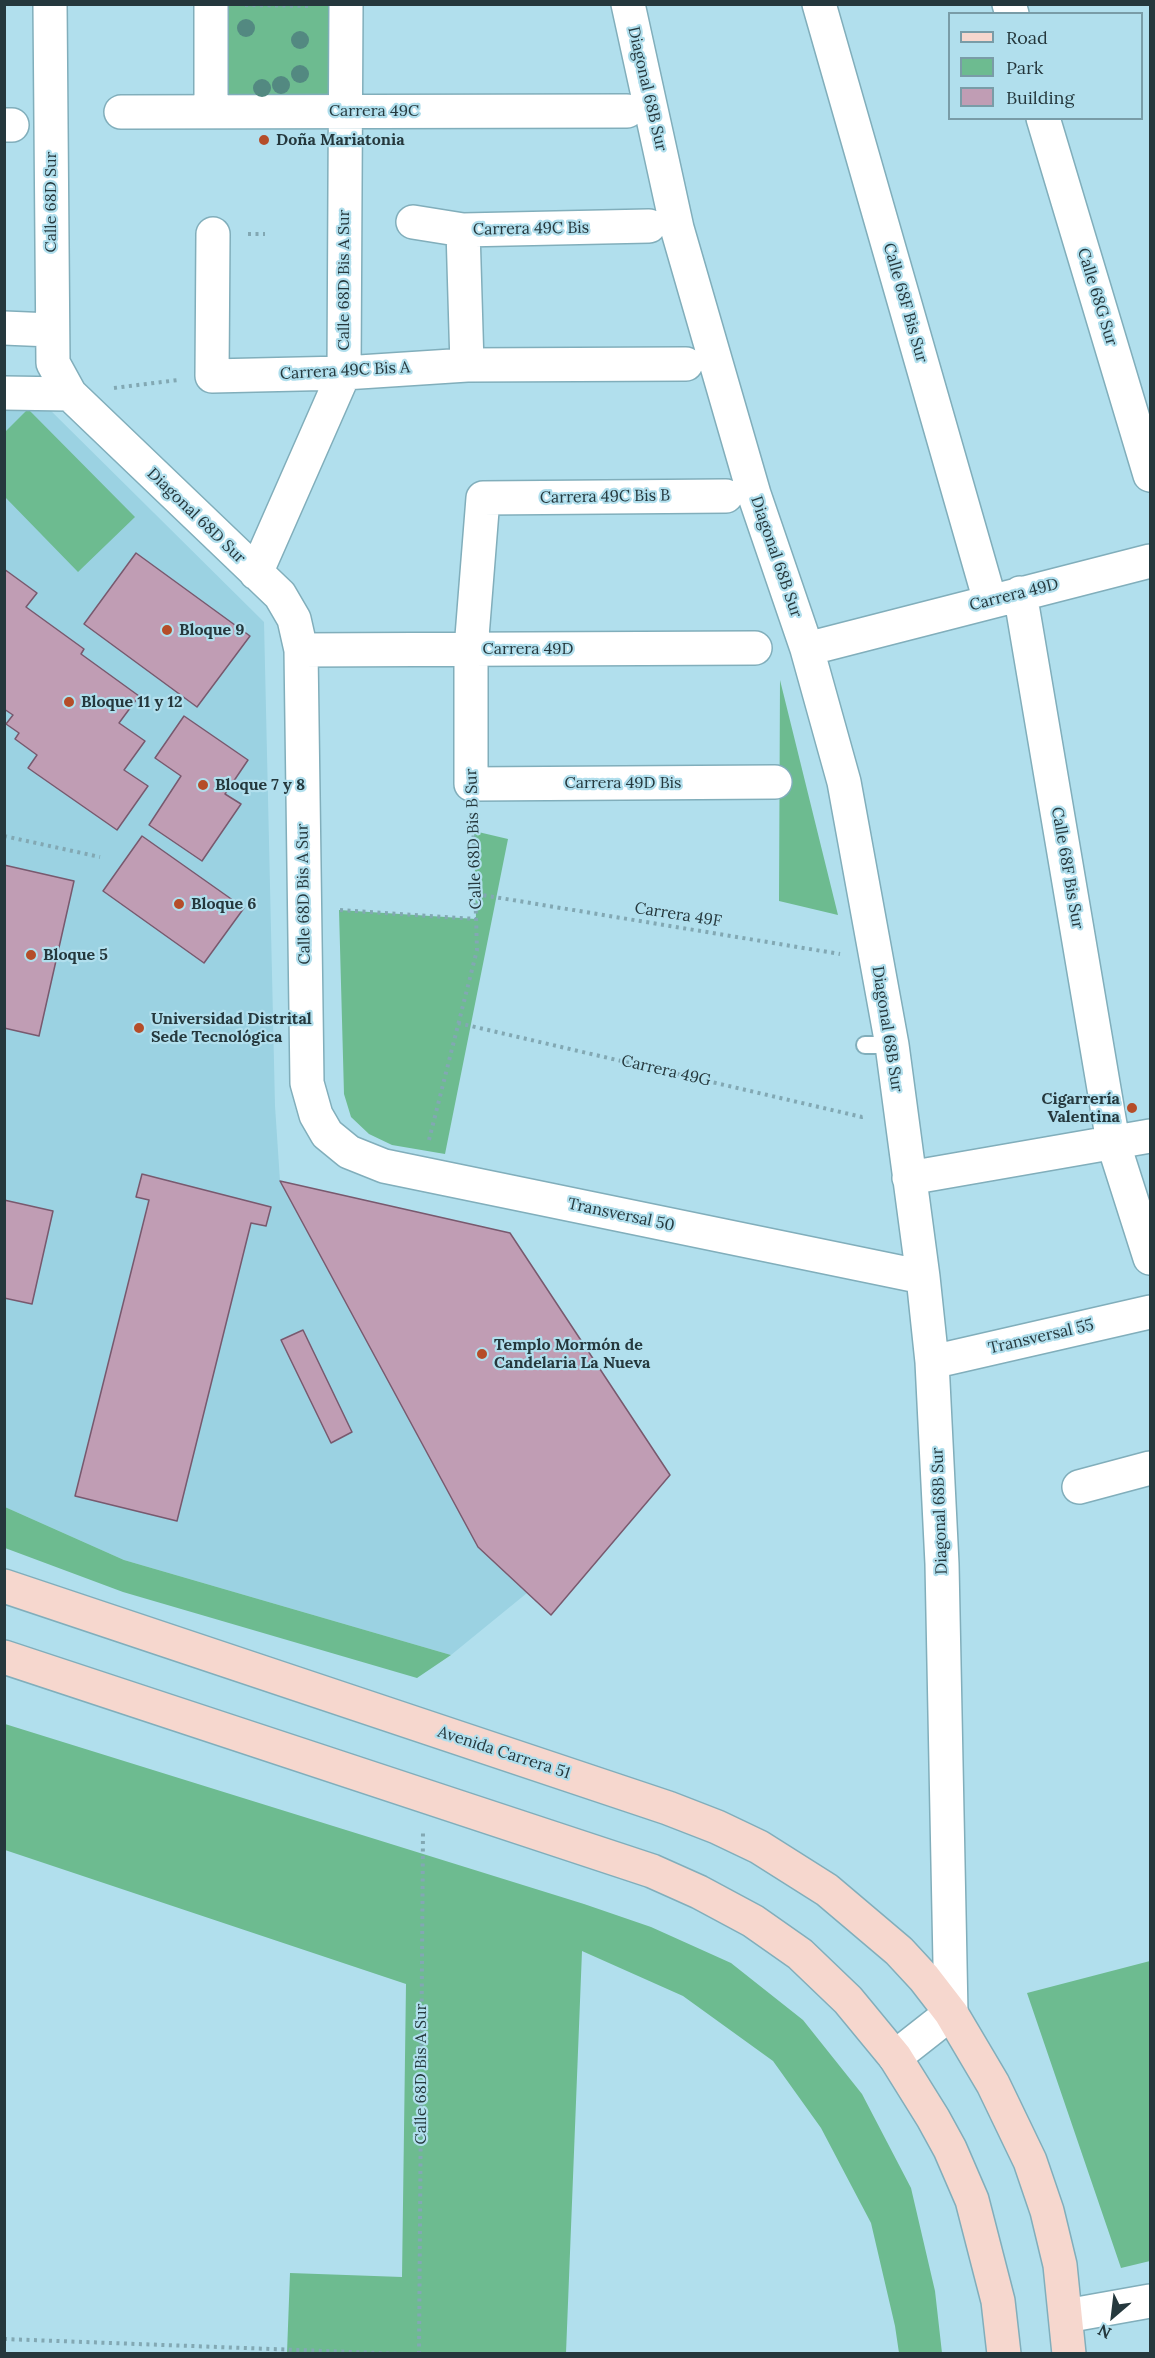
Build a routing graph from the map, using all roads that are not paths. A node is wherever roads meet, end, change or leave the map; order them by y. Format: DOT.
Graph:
graph roads {
  1 [pos="50,4"];
  2 [pos="211,4"];
  3 [pos="628,4"];
  4 [pos="819,4"];
  5 [pos="330,5"];
  6 [pos="345,111"];
  7 [pos="627,111"];
  8 [pos="121,112"];
  9 [pos="211,112"];
  10 [pos="1044,120"];
  11 [pos="413,222"];
  12 [pos="649,226"];
  13 [pos="463,230"];
  14 [pos="213,234"];
  15 [pos="4,328"];
  16 [pos="51,330"];
  17 [pos="686,364"];
  18 [pos="467,365"];
  19 [pos="344,373"];
  20 [pos="4,393"];
  21 [pos="70,394"];
  22 [pos="1150,476"];
  23 [pos="726,496"];
  24 [pos="483,498"];
  25 [pos="1150,561"];
  26 [pos="256,573"];
  27 [pos="1005,597"];
  28 [pos="755,648"];
  29 [pos="471,649"];
  30 [pos="807,649"];
  31 [pos="301,650"];
  32 [pos="775,782"];
  33 [pos="471,784"];
  34 [pos="327,1134"];
  35 [pos="1150,1136"];
  36 [pos="1113,1142"];
  37 [pos="909,1178"];
  38 [pos="1150,1258"];
  39 [pos="923,1278"];
  40 [pos="1150,1312"];
  41 [pos="932,1362"];
  42 [pos="1150,1468"];
  43 [pos="1079,1487"];
  44 [pos="4,1586"];
  45 [pos="4,1657"];
  46 [pos="951,2013"];
  47 [pos="895,2057"];
  48 [pos="1150,2301"];
  49 [pos="1066,2316"];
  50 [pos="1004,2354"];
  51 [pos="1069,2354"];
  1 -- 16 [label="street, Calle 68D Sur"];
  2 -- 9 [label="street"];
  3 -- 30 [label="street, Diagonal 68B Sur"];
  4 -- 27 [label="street, Calle 68F Bis Sur"];
  5 -- 6 [label="street, Calle 68D Bis A Sur"];
  6 -- 7 [label="street, Carrera 49C"];
  6 -- 9 [label="street, Carrera 49C"];
  6 -- 19 [label="street, Calle 68D Bis A Sur"];
  8 -- 9 [label="street, Carrera 49C"];
  10 -- 22 [label="street, Calle 68G Sur"];
  11 -- 13 [label="street, Carrera 49C Bis"];
  12 -- 13 [label="street, Carrera 49C Bis"];
  13 -- 18 [label="street"];
  14 -- 19 [label="street, Carrera 49C Bis A"];
  15 -- 16 [label="street"];
  16 -- 21 [label="street, Calle 68D Sur"];
  17 -- 18 [label="street, Carrera 49C Bis A"];
  18 -- 19 [label="street, Carrera 49C Bis A"];
  19 -- 26 [label="street, Calle 68D Bis A Sur"];
  20 -- 21 [label="street"];
  21 -- 26 [label="street, Diagonal 68D Sur"];
  23 -- 24 [label="street, Carrera 49C Bis B"];
  24 -- 29 [label="street, Calle 68D Bis B Sur"];
  25 -- 27 [label="street, Carrera 49D"];
  26 -- 31 [label="street, Diagonal 68D Sur"];
  27 -- 30 [label="street, Carrera 49D"];
  27 -- 36 [label="street, Calle 68F Bis Sur"];
  28 -- 29 [label="street, Carrera 49D"];
  29 -- 31 [label="street, Carrera 49D"];
  29 -- 33 [label="street, Calle 68D Bis B Sur"];
  30 -- 37 [label="street, Diagonal 68B Sur"];
  31 -- 34 [label="street, Calle 68D Bis A Sur"];
  32 -- 33 [label="street, Carrera 49D Bis"];
  34 -- 39 [label="street, Transversal 50"];
  35 -- 36 [label="street"];
  36 -- 37 [label="street"];
  36 -- 38 [label="street, Calle 68F Bis Sur"];
  37 -- 39 [label="street, Diagonal 68B Sur"];
  39 -- 41 [label="street, Diagonal 68B Sur"];
  40 -- 41 [label="street, Transversal 55"];
  41 -- 46 [label="street, Diagonal 68B Sur"];
  42 -- 43 [label="street"];
  44 -- 46 [label="street, Avenida Carrera 51"];
  45 -- 47 [label="street"];
  46 -- 47 [label="street"];
  46 -- 49 [label="street, Avenida Carrera 51"];
  47 -- 50 [label="street"];
  48 -- 49 [label="street"];
  49 -- 51 [label="street, Avenida Carrera 51"];
}
